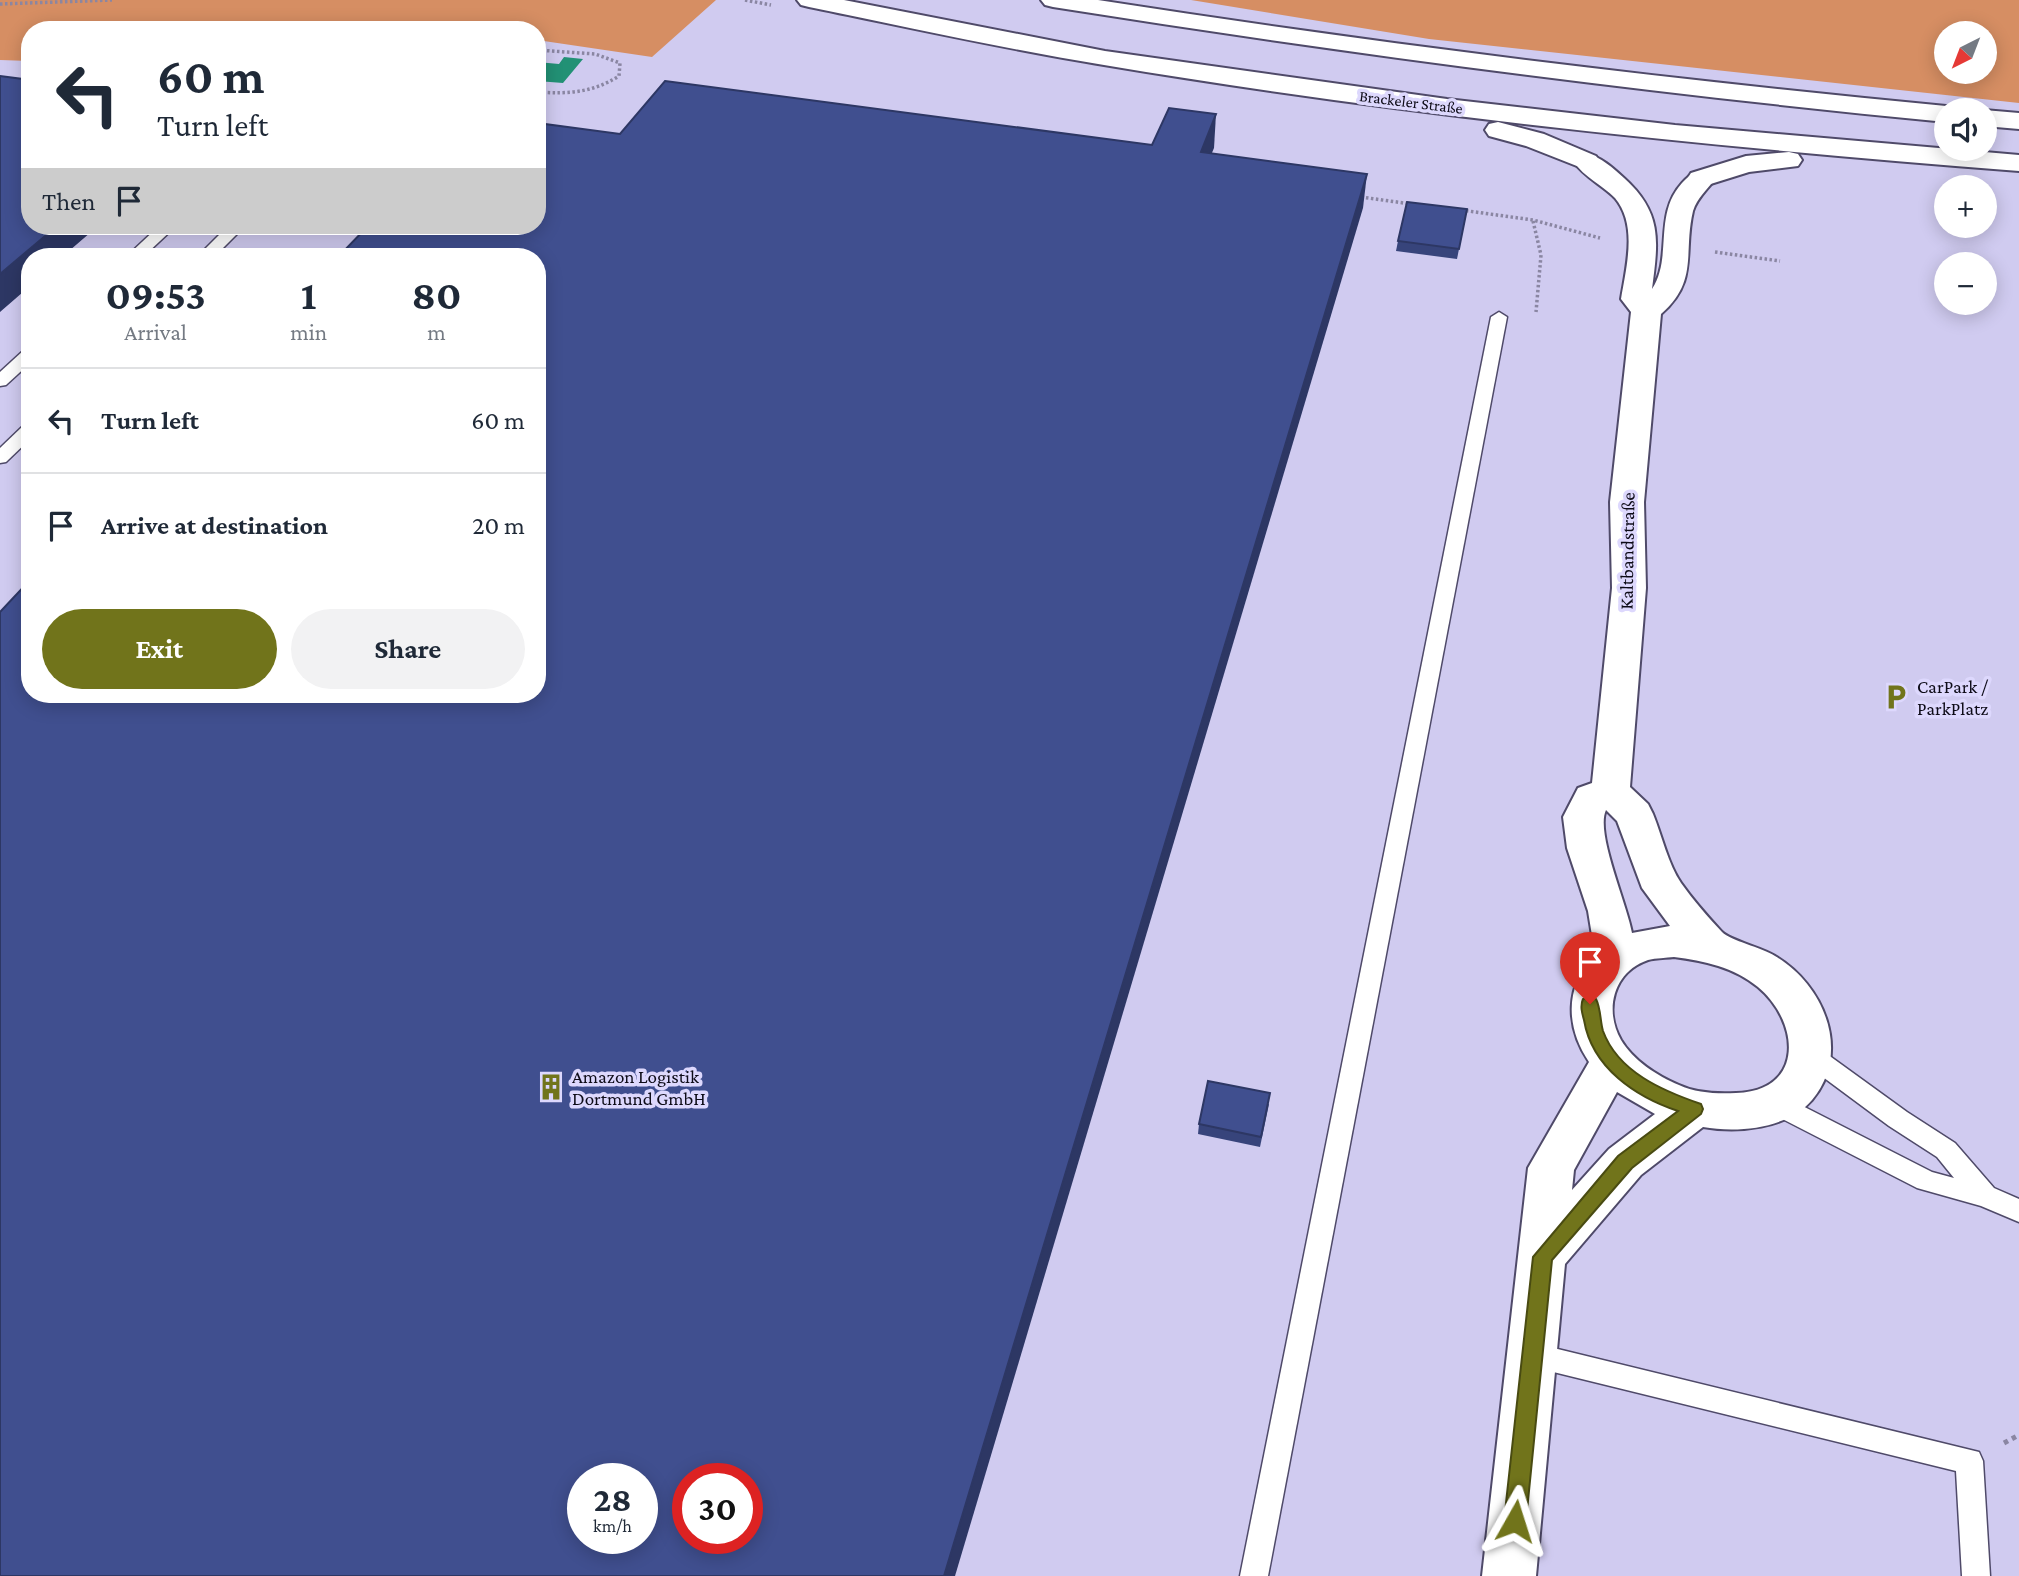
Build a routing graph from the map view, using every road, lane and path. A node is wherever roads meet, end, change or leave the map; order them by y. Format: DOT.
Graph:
graph roads {
  1 [pos="112,0"];
  2 [pos="809,0"];
  3 [pos="1053,0"];
  4 [pos="0,4"];
  5 [pos="546,51"];
  6 [pos="546,93"];
  7 [pos="1395,101"];
  8 [pos="1934,113"];
  9 [pos="1997,119"];
  10 [pos="2019,121"];
  11 [pos="1910,155"];
  12 [pos="2019,163"];
  13 [pos="1354,196"];
  14 [pos="1423,205"];
  15 [pos="1450,209"];
  16 [pos="1533,220"];
  17 [pos="158,235"];
  18 [pos="228,235"];
  19 [pos="1603,239"];
  20 [pos="144,248"];
  21 [pos="214,248"];
  22 [pos="1711,251"];
  23 [pos="1780,261"];
  24 [pos="1646,311"];
  25 [pos="1497,327"];
  26 [pos="21,362"];
  27 [pos="0,381"];
  28 [pos="21,438"];
  29 [pos="0,458"];
  30 [pos="1610,791"];
  31 [pos="1709,945"];
  32 [pos="1616,958"];
  33 [pos="1812,1056"];
  34 [pos="1612,1061"];
  35 [pos="1774,1103"];
  36 [pos="1694,1109"];
  37 [pos="1985,1196"];
  38 [pos="2019,1211"];
  39 [pos="1542,1257"];
  40 [pos="1533,1355"];
  41 [pos="1254,1576"];
  42 [pos="1509,1576"];
  43 [pos="1976,1576"];
  1 -- 4 [label="path"];
  2 -- 7 [label="main road, Brackeler Straße"];
  3 -- 8 [label="main road"];
  5 -- 6 [label="path"];
  7 -- 11 [label="main road, Brackeler Straße"];
  7 -- 24 [label="main road"];
  9 -- 10 [label="main road"];
  11 -- 12 [label="main road, Brackeler Straße"];
  11 -- 24 [label="main road"];
  13 -- 14 [label="path"];
  15 -- 16 [label="path"];
  16 -- 19 [label="path"];
  16 -- 25 [label="path"];
  17 -- 20 [label="lane"];
  18 -- 21 [label="lane"];
  22 -- 23 [label="path"];
  24 -- 30 [label="main road, Kaltbandstraße"];
  25 -- 41 [label="lane"];
  26 -- 27 [label="lane"];
  28 -- 29 [label="lane"];
  30 -- 31 [label="main road"];
  30 -- 32 [label="main road"];
  31 -- 32 [label="main road"];
  31 -- 33 [label="main road"];
  32 -- 34 [label="main road"];
  33 -- 35 [label="main road"];
  33 -- 37 [label="lane"];
  34 -- 36 [label="main road"];
  34 -- 39 [label="main road"];
  35 -- 36 [label="main road"];
  35 -- 37 [label="lane"];
  36 -- 39 [label="main road"];
  37 -- 38 [label="lane"];
  39 -- 40 [label="main road"];
  40 -- 42 [label="main road"];
  40 -- 43 [label="lane"];
}
